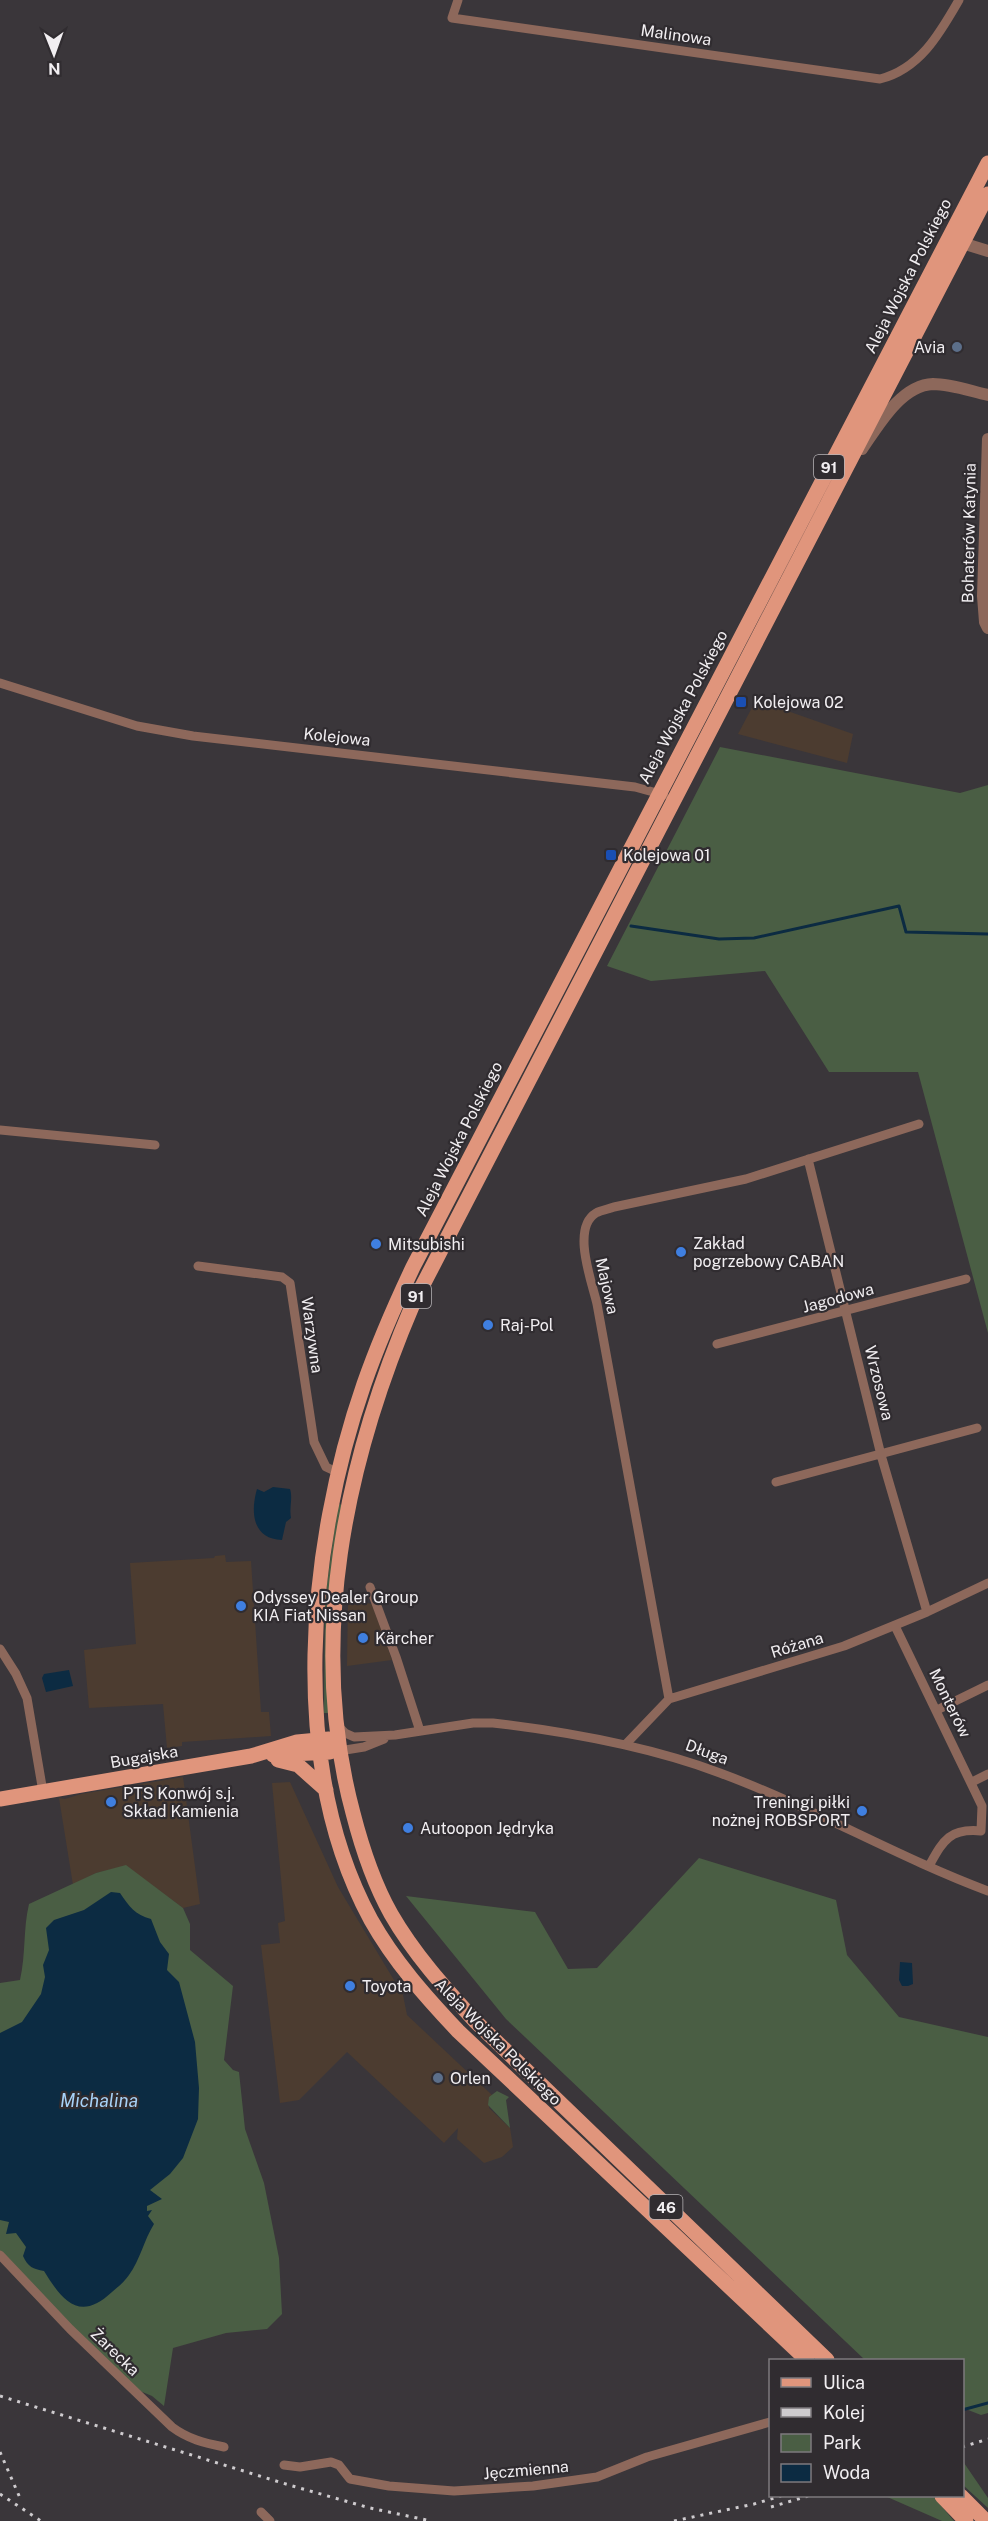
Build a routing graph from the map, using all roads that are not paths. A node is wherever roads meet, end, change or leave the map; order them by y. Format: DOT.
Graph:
graph roads {
  1 [pos="458,0"];
  2 [pos="959,0"];
  3 [pos="988,164"];
  4 [pos="988,194"];
  5 [pos="963,243"];
  6 [pos="988,251"];
  7 [pos="988,395"];
  8 [pos="988,439"];
  9 [pos="839,481"];
  10 [pos="988,628"];
  11 [pos="0,683"];
  12 [pos="659,793"];
  13 [pos="675,798"];
  14 [pos="919,1124"];
  15 [pos="0,1130"];
  16 [pos="155,1145"];
  17 [pos="808,1159"];
  18 [pos="198,1266"];
  19 [pos="966,1279"];
  20 [pos="846,1311"];
  21 [pos="717,1344"];
  22 [pos="977,1428"];
  23 [pos="881,1455"];
  24 [pos="339,1473"];
  25 [pos="776,1482"];
  26 [pos="988,1583"];
  27 [pos="369,1587"];
  28 [pos="927,1612"];
  29 [pos="895,1626"];
  30 [pos="0,1649"];
  31 [pos="988,1685"];
  32 [pos="669,1699"];
  33 [pos="937,1710"];
  34 [pos="420,1731"];
  35 [pos="395,1735"];
  36 [pos="338,1738"];
  37 [pos="625,1744"];
  38 [pos="319,1747"];
  39 [pos="251,1756"];
  40 [pos="988,1774"];
  41 [pos="972,1782"];
  42 [pos="326,1790"];
  43 [pos="43,1792"];
  44 [pos="0,1799"];
  45 [pos="985,1831"];
  46 [pos="928,1866"];
  47 [pos="988,1891"];
  48 [pos="0,2255"];
  49 [pos="805,2359"];
  50 [pos="825,2359"];
  51 [pos="769,2423"];
  52 [pos="224,2447"];
  53 [pos="284,2465"];
  54 [pos="943,2497"];
  55 [pos="962,2497"];
  56 [pos="261,2512"];
  57 [pos="270,2521"];
  58 [pos="966,2521"];
  59 [pos="986,2521"];
  1 -- 2 [label="street, Malinowa"];
  3 -- 12 [label="main road, Aleja Wojska Polskiego / 91"];
  4 -- 5 [label="main road, Aleja Wojska Polskiego / 91"];
  5 -- 6 [label="street"];
  5 -- 9 [label="main road, Aleja Wojska Polskiego / 91"];
  7 -- 9 [label="street"];
  8 -- 10 [label="street, Bohaterów Katynia"];
  9 -- 13 [label="main road, Aleja Wojska Polskiego / 91"];
  11 -- 12 [label="street, Kolejowa"];
  12 -- 13 [label="street, Kolejowa"];
  12 -- 24 [label="main road, Aleja Wojska Polskiego / 91"];
  13 -- 36 [label="main road, Aleja Wojska Polskiego / 91"];
  14 -- 17 [label="street, Majowa"];
  15 -- 16 [label="street"];
  17 -- 20 [label="street, Wrzosowa"];
  17 -- 32 [label="street, Majowa"];
  18 -- 24 [label="street, Warzywna"];
  19 -- 20 [label="street, Jagodowa"];
  20 -- 21 [label="street, Jagodowa"];
  20 -- 23 [label="street, Wrzosowa"];
  22 -- 23 [label="street"];
  23 -- 25 [label="street"];
  23 -- 28 [label="street, Wrzosowa"];
  24 -- 38 [label="main road, Aleja Wojska Polskiego / 91"];
  26 -- 28 [label="street, Różana"];
  27 -- 34 [label="street"];
  28 -- 29 [label="street, Różana"];
  29 -- 32 [label="street, Różana"];
  29 -- 33 [label="street, Monterów"];
  30 -- 43 [label="street"];
  31 -- 33 [label="street"];
  32 -- 37 [label="street, Różana"];
  33 -- 41 [label="street, Monterów"];
  34 -- 35 [label="street, Długa"];
  34 -- 37 [label="street, Długa"];
  35 -- 36 [label="street, Długa"];
  35 -- 36 [label="street, Długa"];
  36 -- 38 [label="main road, Bugajska"];
  36 -- 50 [label="main road, Aleja Wojska Polskiego / 46"];
  37 -- 46 [label="street, Długa"];
  38 -- 39 [label="main road, Bugajska"];
  38 -- 42 [label="main road, Aleja Wojska Polskiego / 91"];
  39 -- 42 [label="main road"];
  39 -- 43 [label="main road, Bugajska"];
  40 -- 41 [label="street"];
  41 -- 45 [label="street, Monterów"];
  42 -- 49 [label="main road, Aleja Wojska Polskiego / 46"];
  43 -- 44 [label="main road, Bugajska"];
  45 -- 46 [label="street, Monterów"];
  46 -- 47 [label="street, Długa"];
  48 -- 52 [label="street, Żarecka"];
  51 -- 53 [label="street, Jęczmienna"];
  54 -- 58 [label="main road"];
  55 -- 59 [label="main road"];
  56 -- 57 [label="street"];
}
